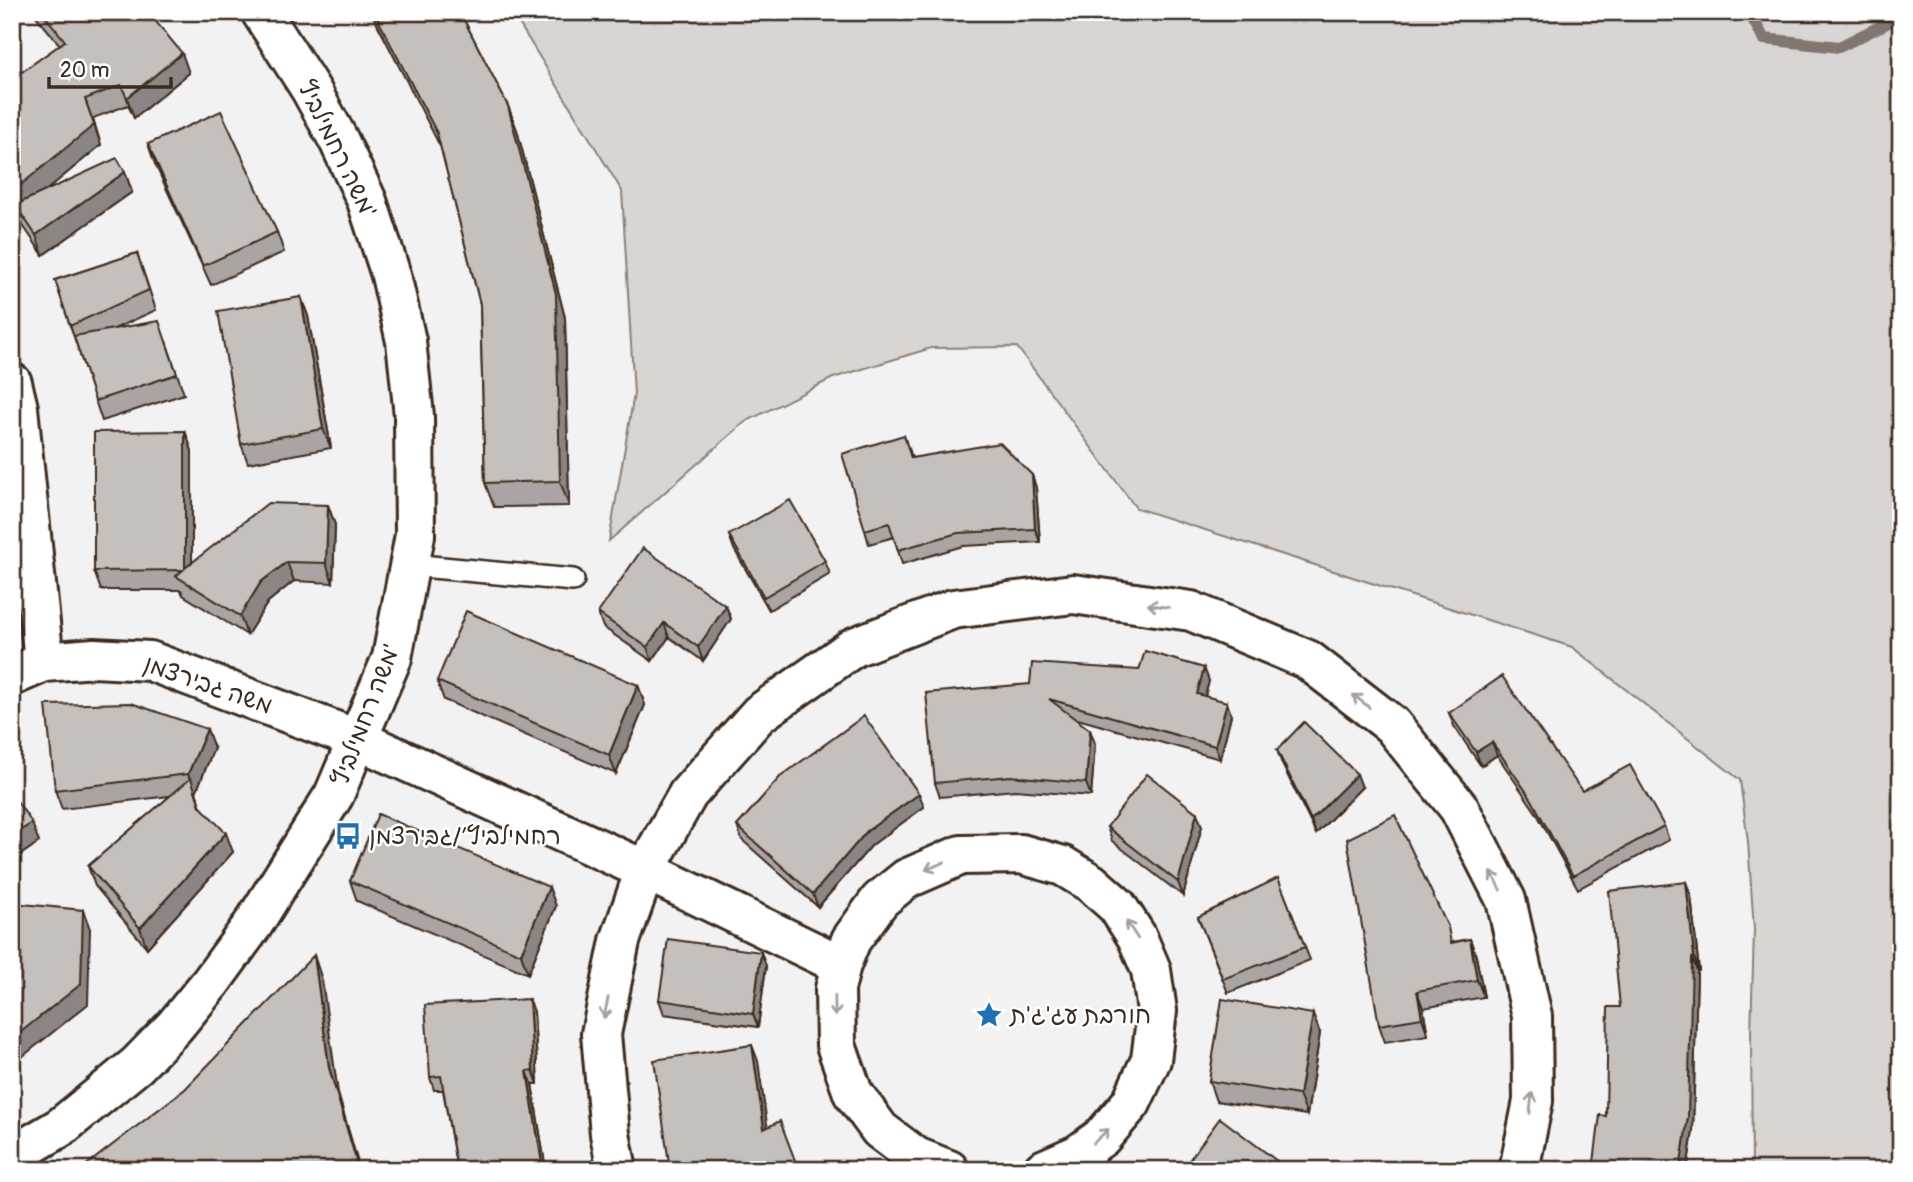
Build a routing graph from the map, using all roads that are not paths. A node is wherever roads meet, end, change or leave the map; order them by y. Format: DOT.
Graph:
graph roads {
  1 [pos="262,13"];
  2 [pos="12,383"];
  3 [pos="410,565"];
  4 [pos="573,580"];
  5 [pos="28,669"];
  6 [pos="359,740"];
  7 [pos="645,870"];
  8 [pos="841,965"];
  9 [pos="12,1156"];
  10 [pos="617,1170"];
  11 [pos="949,1170"];
  12 [pos="1042,1170"];
  13 [pos="1519,1170"];
  1 -- 3 [label="street, משה רחמילביץ'"];
  2 -- 5 [label="street"];
  3 -- 4 [label="lane"];
  3 -- 6 [label="street, משה רחמילביץ'"];
  5 -- 6 [label="street, משה גבירצמן"];
  6 -- 7 [label="street, משה גבירצמן"];
  6 -- 9 [label="street, משה רחמילביץ'"];
  7 -- 8 [label="street, משה גבירצמן"];
  7 -- 10 [label="street, one-way"];
  13 -- 7 [label="street, one-way"];
  8 -- 11 [label="street, one-way"];
  12 -- 8 [label="street, one-way"];
}
